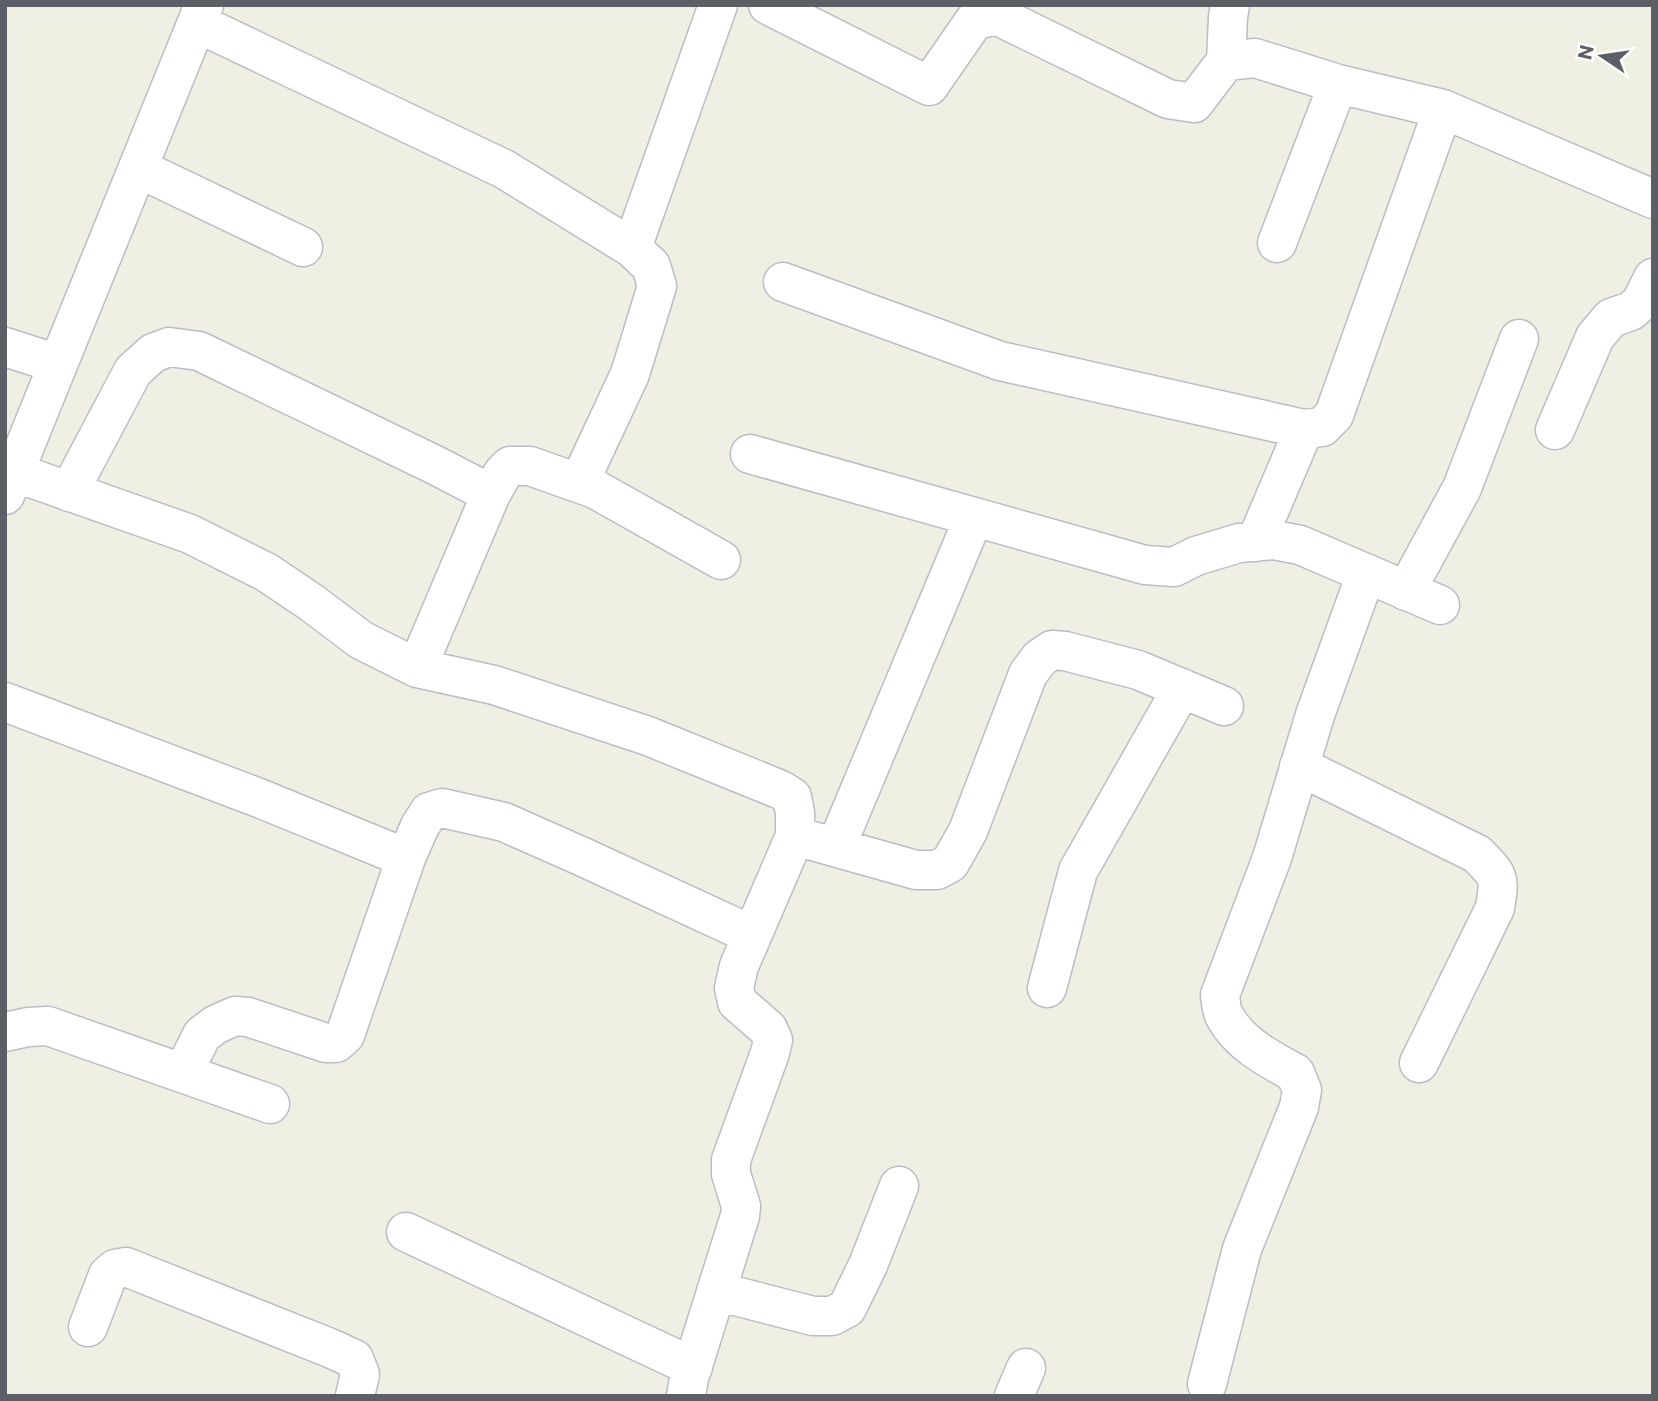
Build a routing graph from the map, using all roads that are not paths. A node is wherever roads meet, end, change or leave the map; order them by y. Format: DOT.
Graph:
graph roads {
  1 [pos="718,5"];
  2 [pos="768,5"];
  3 [pos="1230,5"];
  4 [pos="201,14"];
  5 [pos="1226,61"];
  6 [pos="1338,84"];
  7 [pos="1443,109"];
  8 [pos="138,168"];
  9 [pos="1653,199"];
  10 [pos="1277,243"];
  11 [pos="303,247"];
  12 [pos="632,248"];
  13 [pos="1653,278"];
  14 [pos="783,282"];
  15 [pos="1519,339"];
  16 [pos="5,347"];
  17 [pos="58,364"];
  18 [pos="1304,429"];
  19 [pos="1555,430"];
  20 [pos="750,454"];
  21 [pos="10,484"];
  22 [pos="579,484"];
  23 [pos="69,492"];
  24 [pos="491,494"];
  25 [pos="974,517"];
  26 [pos="1256,542"];
  27 [pos="722,560"];
  28 [pos="1366,574"];
  29 [pos="417,668"];
  30 [pos="1182,688"];
  31 [pos="5,702"];
  32 [pos="1224,706"];
  33 [pos="1299,766"];
  34 [pos="795,836"];
  35 [pos="836,848"];
  36 [pos="406,859"];
  37 [pos="752,935"];
  38 [pos="1047,988"];
  39 [pos="5,1032"];
  40 [pos="1419,1063"];
  41 [pos="183,1073"];
  42 [pos="270,1104"];
  43 [pos="899,1186"];
  44 [pos="407,1232"];
  45 [pos="716,1291"];
  46 [pos="88,1327"];
  47 [pos="690,1381"];
  48 [pos="1207,1384"];
  49 [pos="355,1396"];
  1 -- 12 [label="street"];
  2 -- 5 [label="street"];
  3 -- 5 [label="street"];
  4 -- 8 [label="street"];
  4 -- 12 [label="street"];
  5 -- 6 [label="street"];
  6 -- 7 [label="street"];
  6 -- 10 [label="street"];
  7 -- 9 [label="street"];
  7 -- 18 [label="street"];
  8 -- 11 [label="street"];
  8 -- 17 [label="street"];
  12 -- 22 [label="street"];
  13 -- 19 [label="street"];
  14 -- 18 [label="street"];
  15 -- 28 [label="street"];
  16 -- 17 [label="street"];
  17 -- 21 [label="street"];
  18 -- 26 [label="street"];
  20 -- 25 [label="street"];
  21 -- 23 [label="street"];
  22 -- 24 [label="street"];
  22 -- 27 [label="street"];
  23 -- 24 [label="street"];
  23 -- 29 [label="street"];
  24 -- 29 [label="street"];
  25 -- 26 [label="street"];
  25 -- 35 [label="street"];
  26 -- 28 [label="street"];
  28 -- 33 [label="street"];
  29 -- 34 [label="street"];
  30 -- 32 [label="street"];
  30 -- 35 [label="street"];
  30 -- 38 [label="street"];
  31 -- 36 [label="street"];
  33 -- 40 [label="street"];
  33 -- 48 [label="street"];
  34 -- 35 [label="street"];
  34 -- 37 [label="street"];
  36 -- 37 [label="street"];
  36 -- 41 [label="street"];
  37 -- 45 [label="street"];
  39 -- 41 [label="street"];
  41 -- 42 [label="street"];
  43 -- 45 [label="street"];
  44 -- 47 [label="street"];
  45 -- 47 [label="street"];
  46 -- 49 [label="street"];
}
